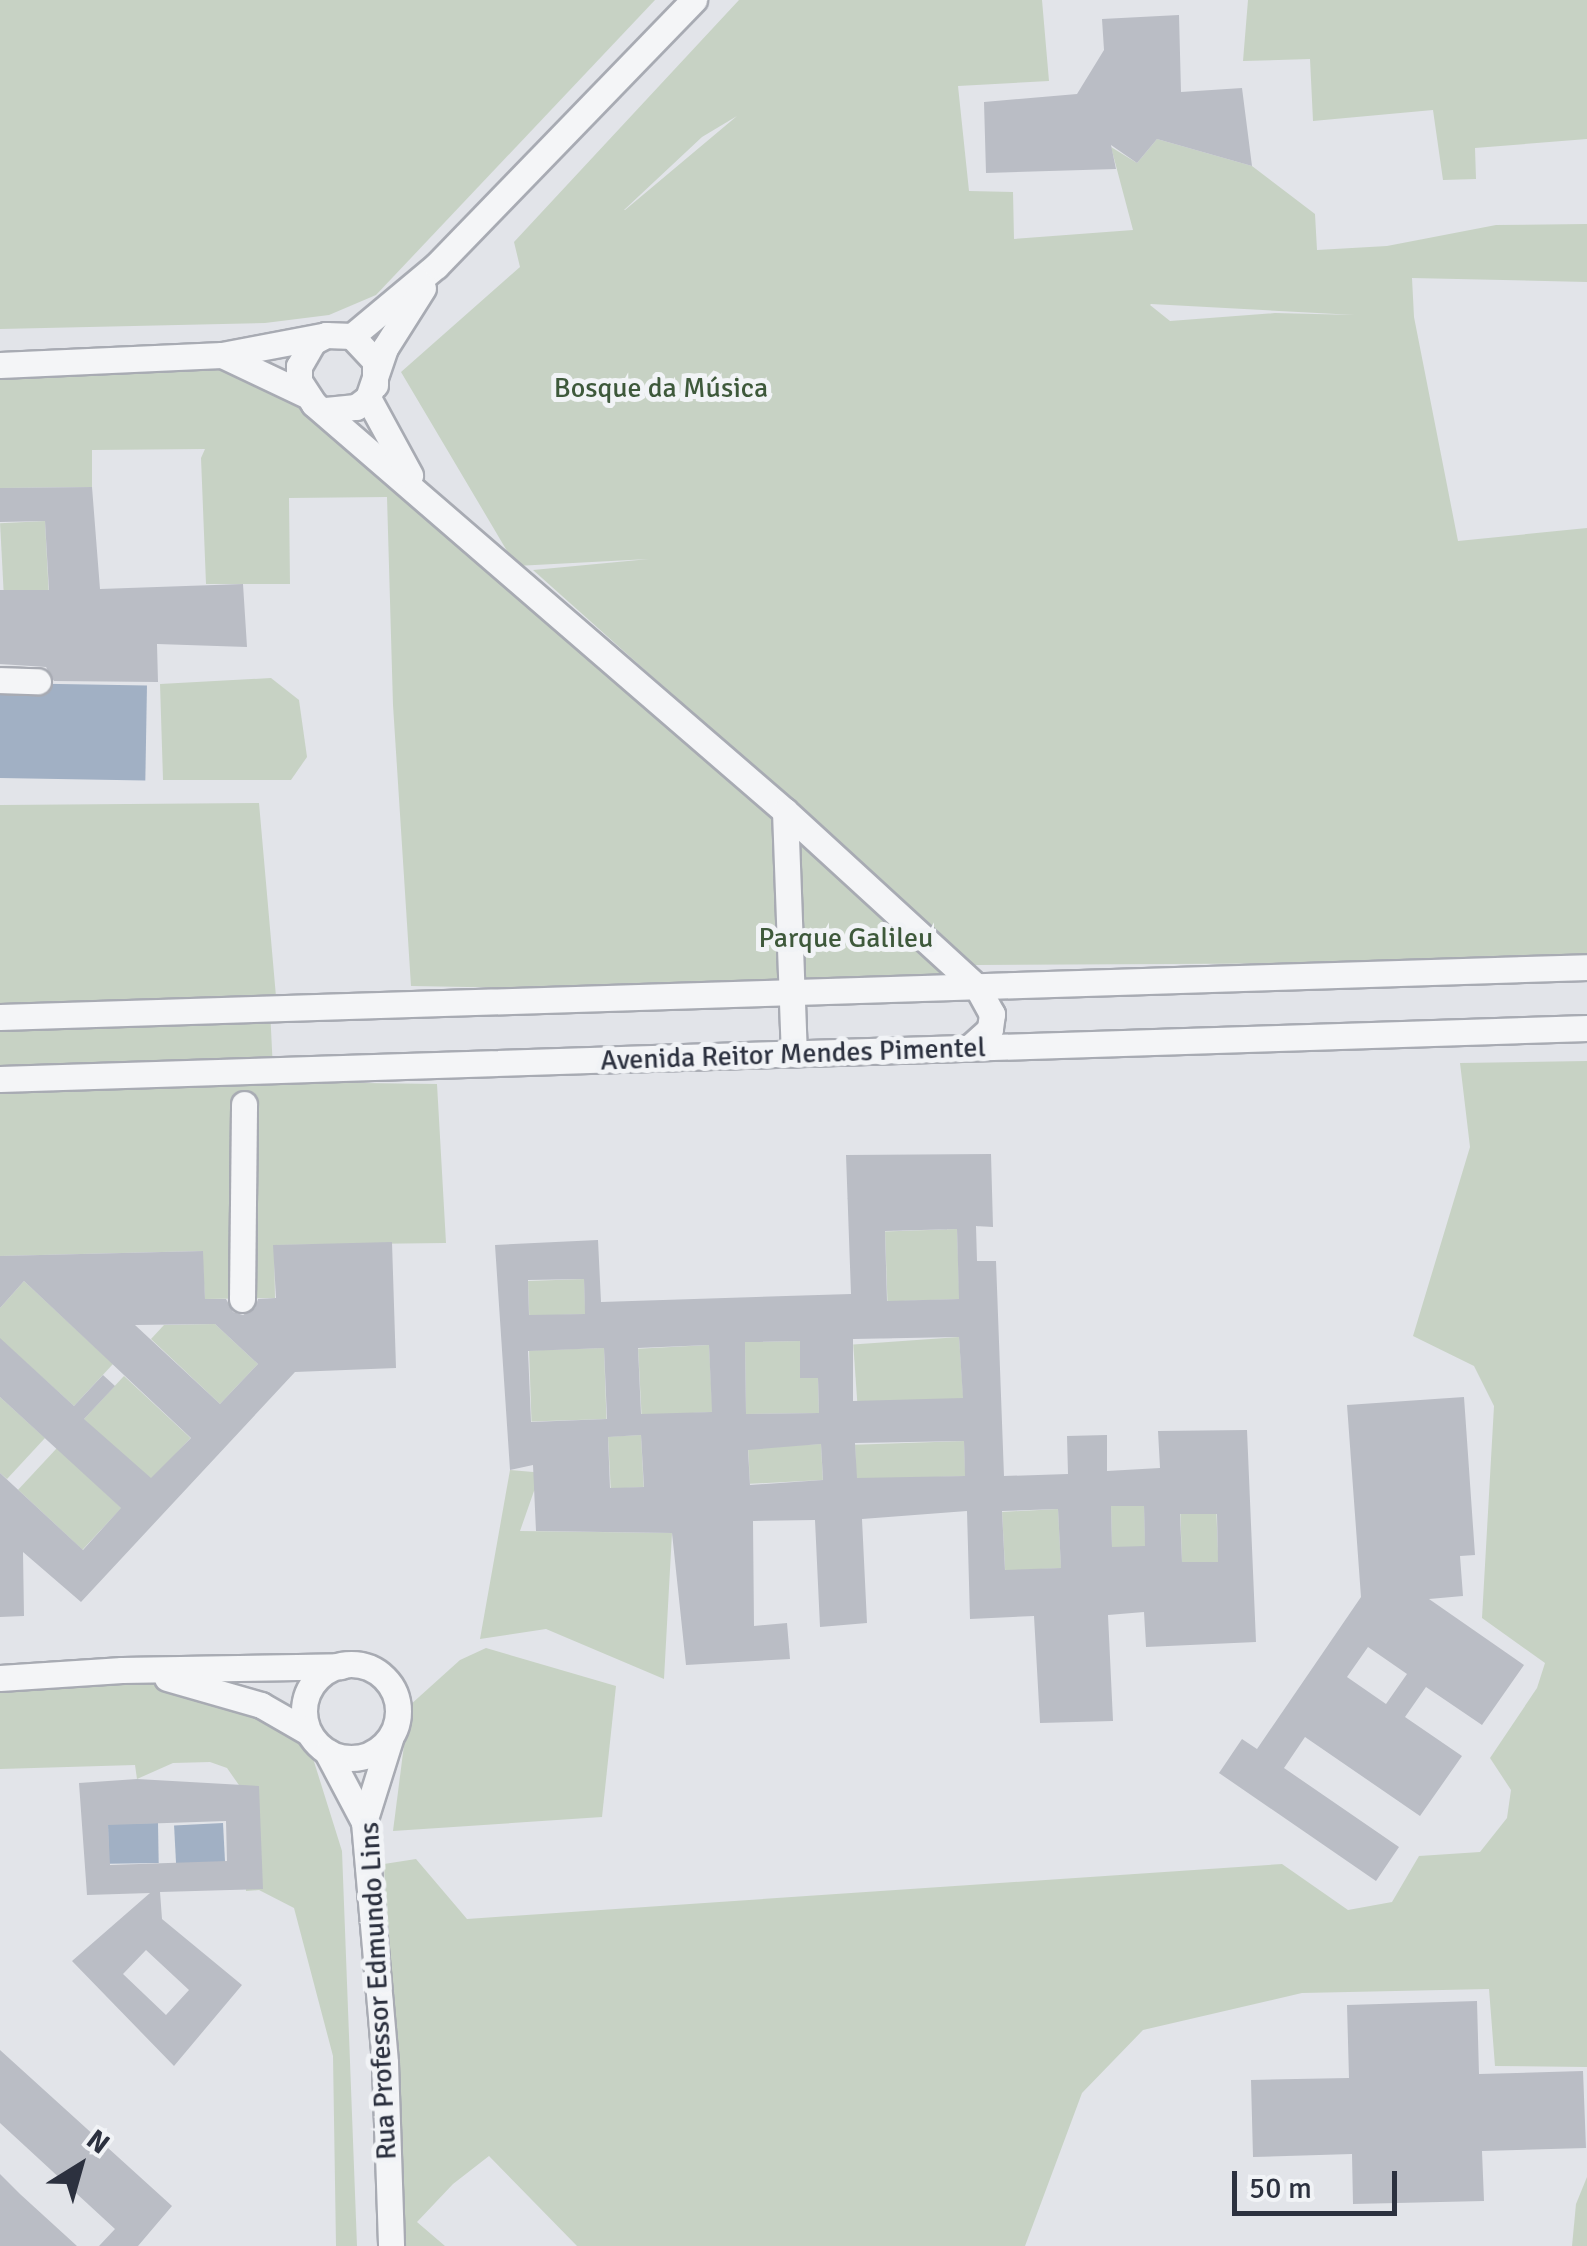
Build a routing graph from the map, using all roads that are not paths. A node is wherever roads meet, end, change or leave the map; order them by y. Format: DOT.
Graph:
graph roads {
  1 [pos="694,0"];
  2 [pos="436,266"];
  3 [pos="326,335"];
  4 [pos="352,336"];
  5 [pos="222,355"];
  6 [pos="0,366"];
  7 [pos="372,391"];
  8 [pos="304,394"];
  9 [pos="326,410"];
  10 [pos="428,499"];
  11 [pos="0,680"];
  12 [pos="38,681"];
  13 [pos="786,810"];
  14 [pos="1587,967"];
  15 [pos="977,987"];
  16 [pos="792,992"];
  17 [pos="0,1017"];
  18 [pos="1587,1028"];
  19 [pos="969,1048"];
  20 [pos="794,1054"];
  21 [pos="0,1079"];
  22 [pos="244,1104"];
  23 [pos="242,1299"];
  24 [pos="341,1666"];
  25 [pos="138,1670"];
  26 [pos="0,1678"];
  27 [pos="308,1732"];
  28 [pos="390,1738"];
  29 [pos="327,1752"];
  30 [pos="364,1822"];
  31 [pos="391,2246"];
  1 -- 2 [label="street"];
  2 -- 4 [label="street"];
  2 -- 7 [label="street"];
  3 -- 4 [label="street"];
  3 -- 5 [label="street"];
  3 -- 8 [label="street"];
  4 -- 7 [label="street"];
  5 -- 6 [label="street"];
  5 -- 8 [label="street"];
  7 -- 9 [label="street"];
  7 -- 10 [label="street"];
  8 -- 9 [label="street"];
  9 -- 10 [label="street"];
  10 -- 13 [label="street"];
  11 -- 12 [label="street"];
  13 -- 15 [label="street"];
  13 -- 16 [label="street"];
  14 -- 15 [label="street"];
  15 -- 16 [label="street"];
  15 -- 19 [label="street"];
  16 -- 17 [label="street"];
  16 -- 20 [label="street"];
  18 -- 19 [label="street, Avenida Reitor Mendes Pimentel"];
  19 -- 20 [label="street, Avenida Reitor Mendes Pimentel"];
  20 -- 21 [label="street, Avenida Reitor Mendes Pimentel"];
  22 -- 23 [label="street"];
  24 -- 25 [label="street"];
  24 -- 27 [label="street"];
  24 -- 28 [label="street"];
  25 -- 26 [label="street"];
  25 -- 27 [label="street"];
  27 -- 29 [label="street"];
  28 -- 29 [label="street"];
  28 -- 30 [label="street, Rua Professor Edmundo Lins"];
  29 -- 30 [label="street"];
  30 -- 31 [label="street, Rua Professor Edmundo Lins"];
}
